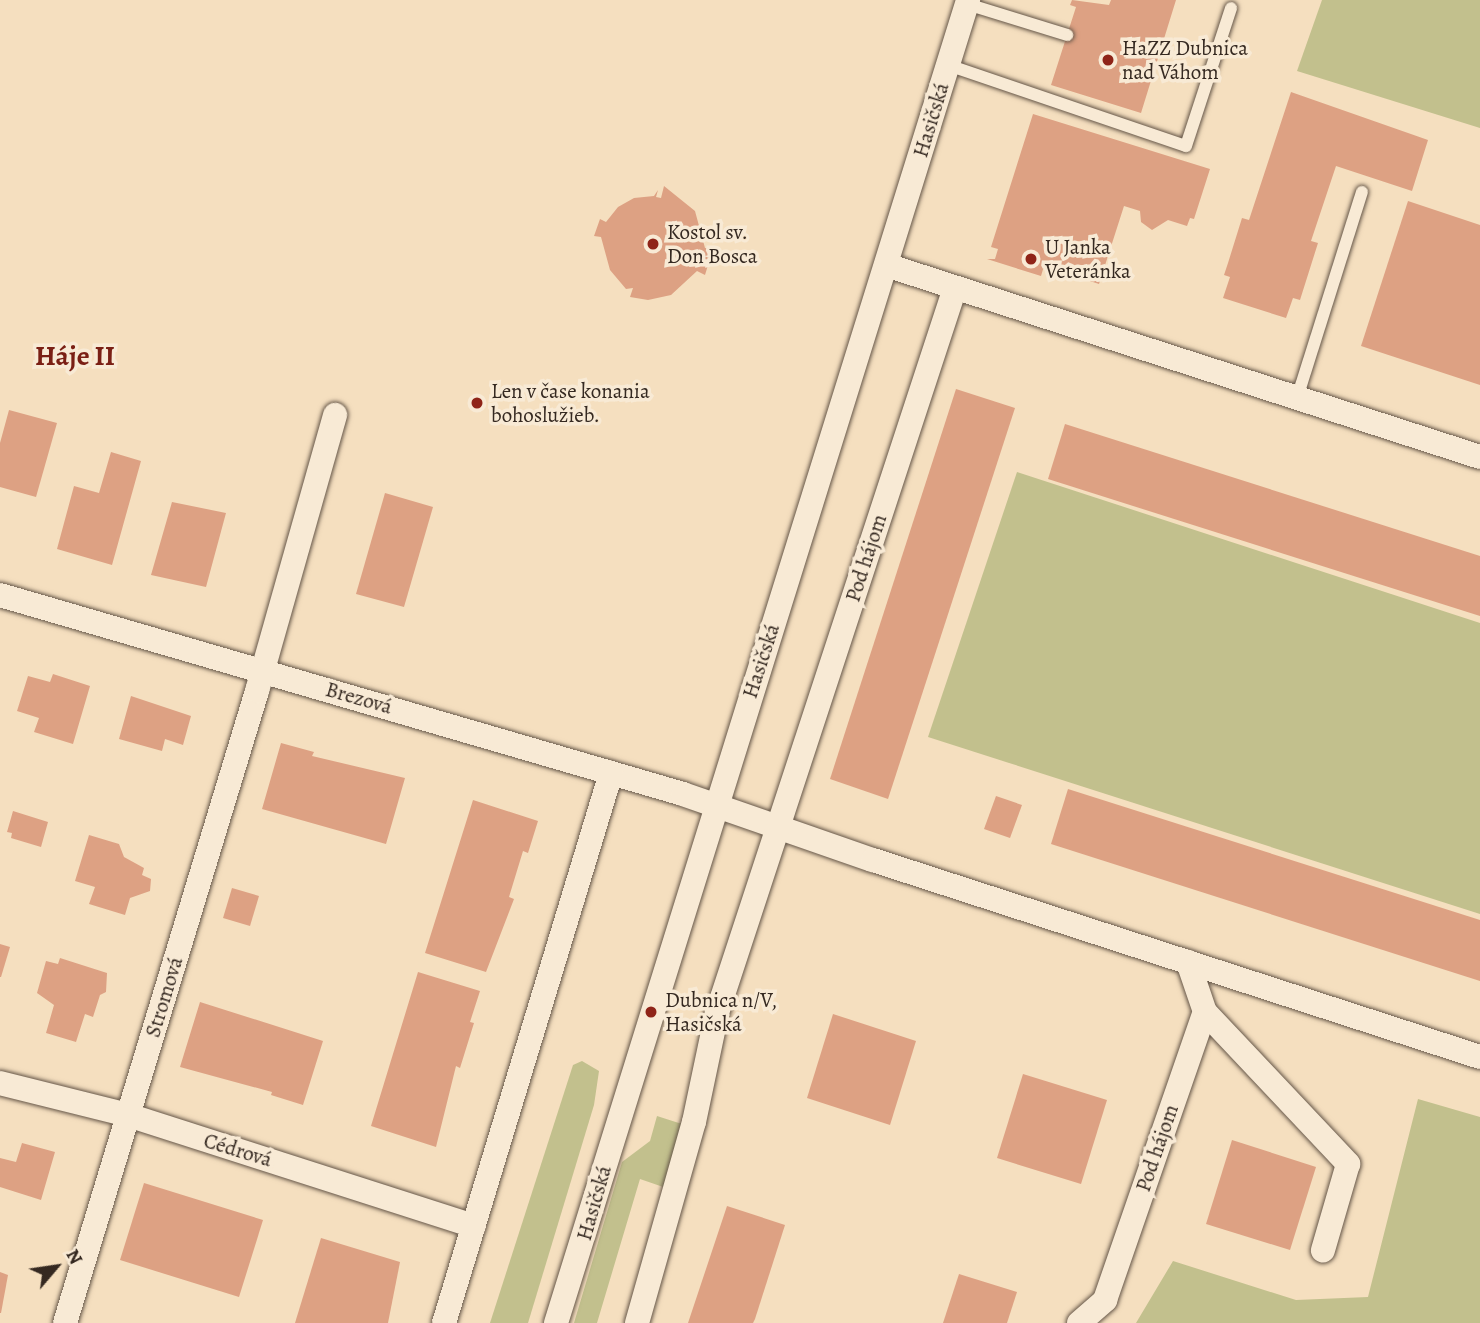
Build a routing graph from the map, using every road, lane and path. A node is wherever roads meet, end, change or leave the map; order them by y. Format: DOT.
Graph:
graph roads {
  1 [pos="968,2"];
  2 [pos="1231,8"];
  3 [pos="1067,35"];
  4 [pos="948,65"];
  5 [pos="1362,192"];
  6 [pos="886,265"];
  7 [pos="955,288"];
  8 [pos="1297,398"];
  9 [pos="335,415"];
  10 [pos="1480,457"];
  11 [pos="0,596"];
  12 [pos="263,670"];
  13 [pos="611,773"];
  14 [pos="716,805"];
  15 [pos="775,827"];
  16 [pos="1188,962"];
  17 [pos="1205,1012"];
  18 [pos="1480,1057"];
  19 [pos="0,1083"];
  20 [pos="128,1115"];
  21 [pos="474,1226"];
  22 [pos="1323,1250"];
  23 [pos="65,1323"];
  24 [pos="444,1323"];
  25 [pos="556,1323"];
  26 [pos="637,1323"];
  27 [pos="1079,1323"];
  1 -- 3 [label="lane"];
  1 -- 4 [label="street, Hasičská"];
  2 -- 4 [label="lane"];
  4 -- 6 [label="street, Hasičská"];
  5 -- 8 [label="lane"];
  6 -- 7 [label="street"];
  6 -- 14 [label="street, Hasičská"];
  7 -- 8 [label="street"];
  7 -- 15 [label="street, Pod hájom"];
  8 -- 10 [label="street"];
  9 -- 12 [label="street, Stromová"];
  11 -- 12 [label="street, Brezová"];
  12 -- 13 [label="street, Brezová"];
  12 -- 20 [label="street, Stromová"];
  13 -- 14 [label="street, Brezová"];
  13 -- 21 [label="street"];
  14 -- 15 [label="street"];
  14 -- 25 [label="street, Hasičská"];
  15 -- 16 [label="street"];
  15 -- 26 [label="street, Pod hájom"];
  16 -- 17 [label="street"];
  16 -- 18 [label="street"];
  17 -- 22 [label="street"];
  17 -- 27 [label="street, Pod hájom"];
  19 -- 20 [label="street, Cédrová"];
  20 -- 21 [label="street, Cédrová"];
  20 -- 23 [label="street, Stromová"];
  21 -- 24 [label="street"];
}
